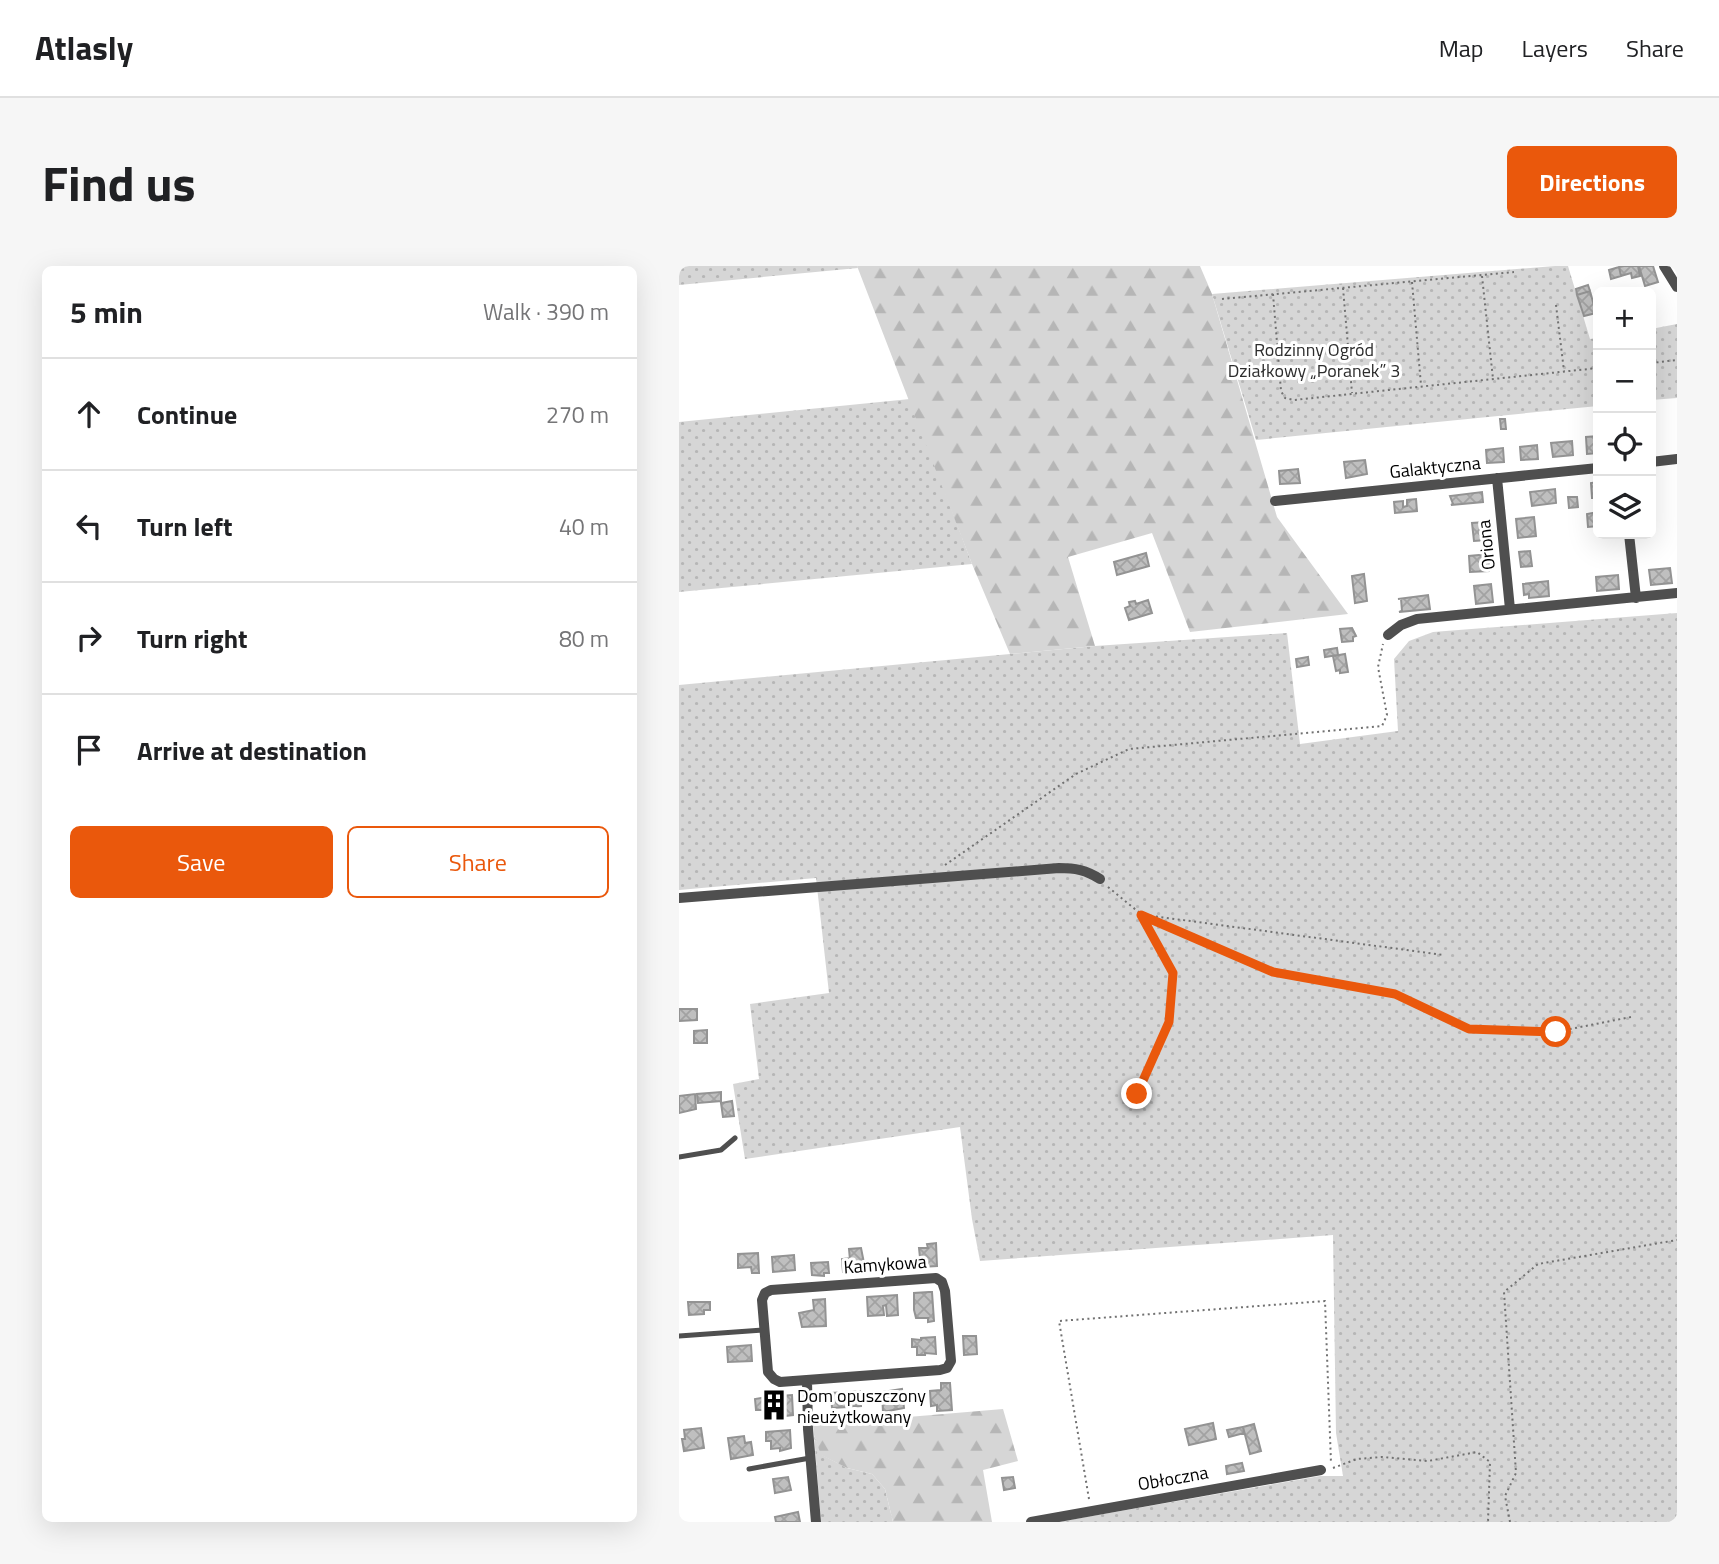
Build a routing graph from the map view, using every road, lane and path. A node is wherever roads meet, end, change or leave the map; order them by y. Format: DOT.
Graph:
graph roads {
  1 [pos="1664,266"];
  2 [pos="1514,272"];
  3 [pos="1481,275"];
  4 [pos="1412,281"];
  5 [pos="1343,287"];
  6 [pos="1677,287"];
  7 [pos="1273,294"];
  8 [pos="1222,299"];
  9 [pos="1556,305"];
  10 [pos="1677,360"];
  11 [pos="1656,362"];
  12 [pos="1593,369"];
  13 [pos="1564,372"];
  14 [pos="1493,379"];
  15 [pos="1421,386"];
  16 [pos="1352,393"];
  17 [pos="1677,459"];
  18 [pos="1656,461"];
  19 [pos="1593,468"];
  20 [pos="1497,478"];
  21 [pos="1275,501"];
  22 [pos="1630,539"];
  23 [pos="1677,593"];
  24 [pos="1636,598"];
  25 [pos="1510,609"];
  26 [pos="1386,639"];
  27 [pos="927,878"];
  28 [pos="1100,879"];
  29 [pos="679,898"];
  30 [pos="1141,915"];
  31 [pos="1444,955"];
  32 [pos="1631,1017"];
  33 [pos="1137,1094"];
  34 [pos="735,1138"];
  35 [pos="679,1157"];
  36 [pos="1677,1240"];
  37 [pos="764,1329"];
  38 [pos="679,1336"];
  39 [pos="807,1380"];
  40 [pos="810,1458"];
  41 [pos="750,1469"];
  42 [pos="1326,1469"];
  43 [pos="1091,1511"];
  44 [pos="815,1522"];
  45 [pos="1031,1522"];
  46 [pos="1488,1522"];
  47 [pos="1510,1522"];
  1 -- 6 [label="street"];
  2 -- 3 [label="path"];
  3 -- 4 [label="path"];
  3 -- 14 [label="path"];
  4 -- 5 [label="path"];
  4 -- 15 [label="path"];
  5 -- 7 [label="path"];
  5 -- 16 [label="path"];
  7 -- 8 [label="path"];
  7 -- 16 [label="path"];
  9 -- 13 [label="path"];
  10 -- 11 [label="path"];
  12 -- 13 [label="path"];
  13 -- 14 [label="path"];
  14 -- 15 [label="path"];
  15 -- 16 [label="path"];
  17 -- 18 [label="street"];
  19 -- 20 [label="street, Galaktyczna"];
  20 -- 21 [label="street, Galaktyczna"];
  20 -- 25 [label="street, Oriona"];
  22 -- 24 [label="street"];
  23 -- 24 [label="street"];
  24 -- 25 [label="street"];
  25 -- 26 [label="street"];
  26 -- 27 [label="path"];
  27 -- 28 [label="street"];
  27 -- 29 [label="street"];
  28 -- 30 [label="path"];
  30 -- 31 [label="path"];
  30 -- 32 [label="path"];
  30 -- 33 [label="path"];
  34 -- 35 [label="lane"];
  36 -- 47 [label="path"];
  37 -- 38 [label="lane"];
  37 -- 39 [label="street, Kamykowa"];
  37 -- 39 [label="street, Kamykowa"];
  39 -- 40 [label="street"];
  40 -- 41 [label="lane"];
  40 -- 44 [label="street"];
  42 -- 43 [label="street, Obłoczna"];
  42 -- 43 [label="path"];
  42 -- 46 [label="path"];
  43 -- 45 [label="street, Obłoczna"];
}
